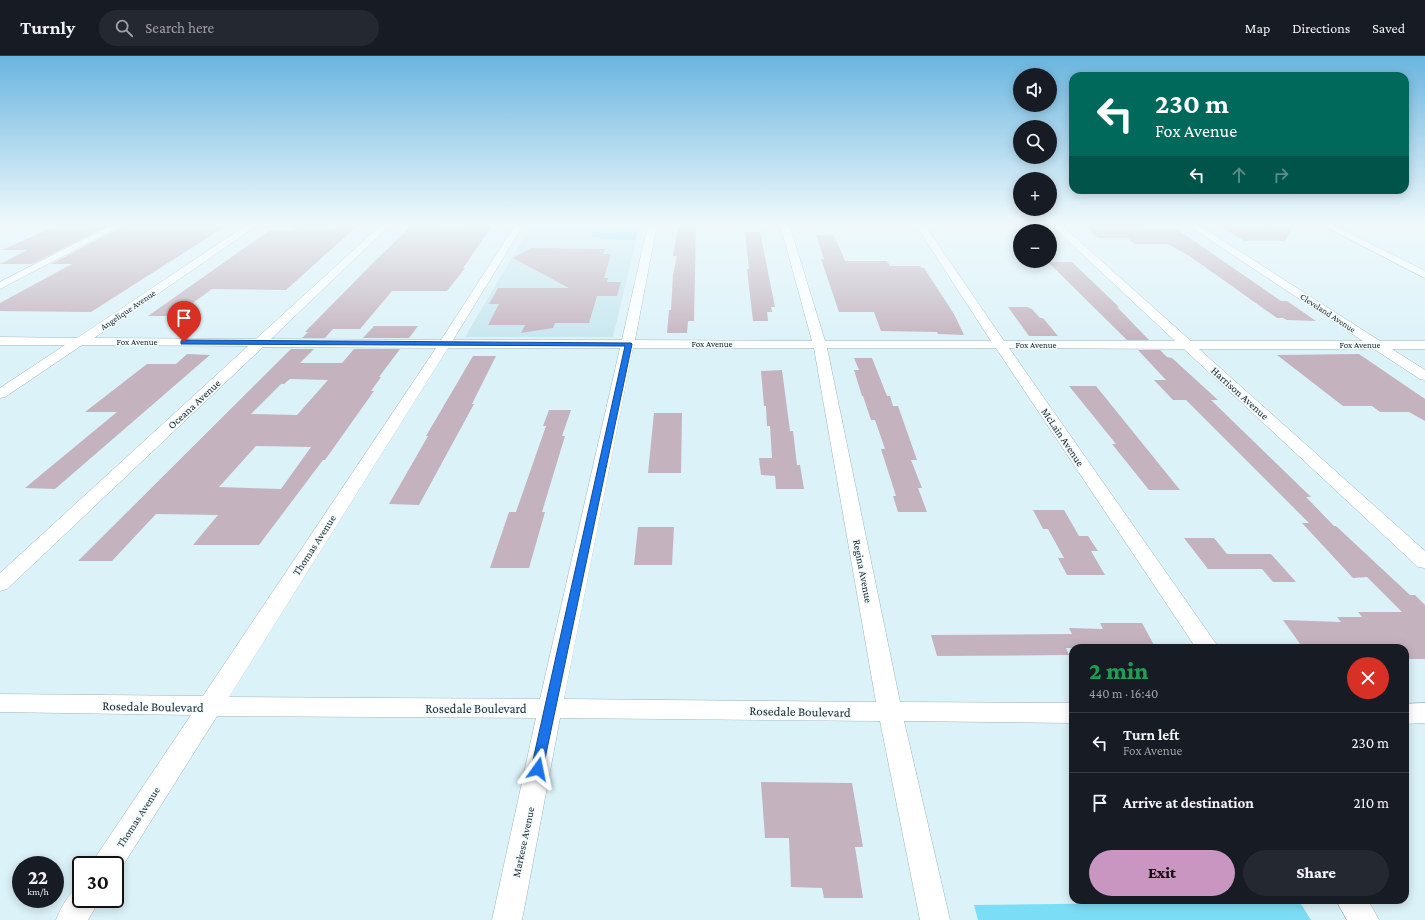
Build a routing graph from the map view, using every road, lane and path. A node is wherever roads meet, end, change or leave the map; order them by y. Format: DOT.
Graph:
graph roads {
  1 [pos="42,264"];
  2 [pos="195,264"];
  3 [pos="343,264"];
  4 [pos="494,264"];
  5 [pos="645,264"];
  6 [pos="797,264"];
  7 [pos="947,264"];
  8 [pos="1100,264"];
  9 [pos="1253,264"];
  10 [pos="1404,264"];
  11 [pos="1425,275"];
  12 [pos="0,286"];
  13 [pos="0,341"];
  14 [pos="81,342"];
  15 [pos="260,343"];
  16 [pos="444,344"];
  17 [pos="628,344"];
  18 [pos="820,345"];
  19 [pos="1000,345"];
  20 [pos="1188,345"];
  21 [pos="1376,345"];
  22 [pos="1425,345"];
  23 [pos="1425,376"];
  24 [pos="0,394"];
  25 [pos="1425,562"];
  26 [pos="4,576"];
  27 [pos="1205,644"];
  28 [pos="0,703"];
  29 [pos="209,706"];
  30 [pos="550,708"];
  31 [pos="890,712"];
  32 [pos="1069,713"];
  33 [pos="1409,714"];
  34 [pos="1425,714"];
  35 [pos="113,856"];
  36 [pos="1354,904"];
  37 [pos="79,908"];
  38 [pos="72,920"];
  39 [pos="507,920"];
  40 [pos="935,920"];
  41 [pos="1364,920"];
  1 -- 12 [label="street"];
  2 -- 14 [label="street, Angelique Avenue"];
  3 -- 15 [label="street, Oceana Avenue"];
  4 -- 16 [label="street, Thomas Avenue"];
  5 -- 17 [label="street, Markese Avenue"];
  6 -- 18 [label="street, Regina Avenue"];
  7 -- 19 [label="street, McLain Avenue"];
  8 -- 20 [label="street, Harrison Avenue"];
  9 -- 21 [label="street, Cleveland Avenue"];
  10 -- 11 [label="street"];
  13 -- 14 [label="street, Fox Avenue"];
  14 -- 15 [label="street, Fox Avenue"];
  14 -- 24 [label="street, Angelique Avenue"];
  15 -- 16 [label="street, Fox Avenue"];
  15 -- 26 [label="street, Oceana Avenue"];
  16 -- 17 [label="street, Fox Avenue"];
  16 -- 29 [label="street, Thomas Avenue"];
  17 -- 18 [label="street, Fox Avenue"];
  17 -- 30 [label="street, Markese Avenue"];
  18 -- 19 [label="street, Fox Avenue"];
  18 -- 31 [label="street, Regina Avenue"];
  19 -- 20 [label="street, Fox Avenue"];
  19 -- 27 [label="street, McLain Avenue"];
  20 -- 21 [label="street, Fox Avenue"];
  20 -- 25 [label="street, Harrison Avenue"];
  21 -- 22 [label="street, Fox Avenue"];
  21 -- 23 [label="street, Cleveland Avenue"];
  28 -- 29 [label="street, Rosedale Boulevard"];
  29 -- 30 [label="street, Rosedale Boulevard"];
  29 -- 35 [label="street, Thomas Avenue"];
  30 -- 31 [label="street, Rosedale Boulevard"];
  30 -- 39 [label="street, Markese Avenue"];
  31 -- 32 [label="street, Rosedale Boulevard"];
  31 -- 40 [label="street, Regina Avenue"];
  33 -- 34 [label="street"];
  36 -- 41 [label="street"];
  37 -- 38 [label="street"];
}
